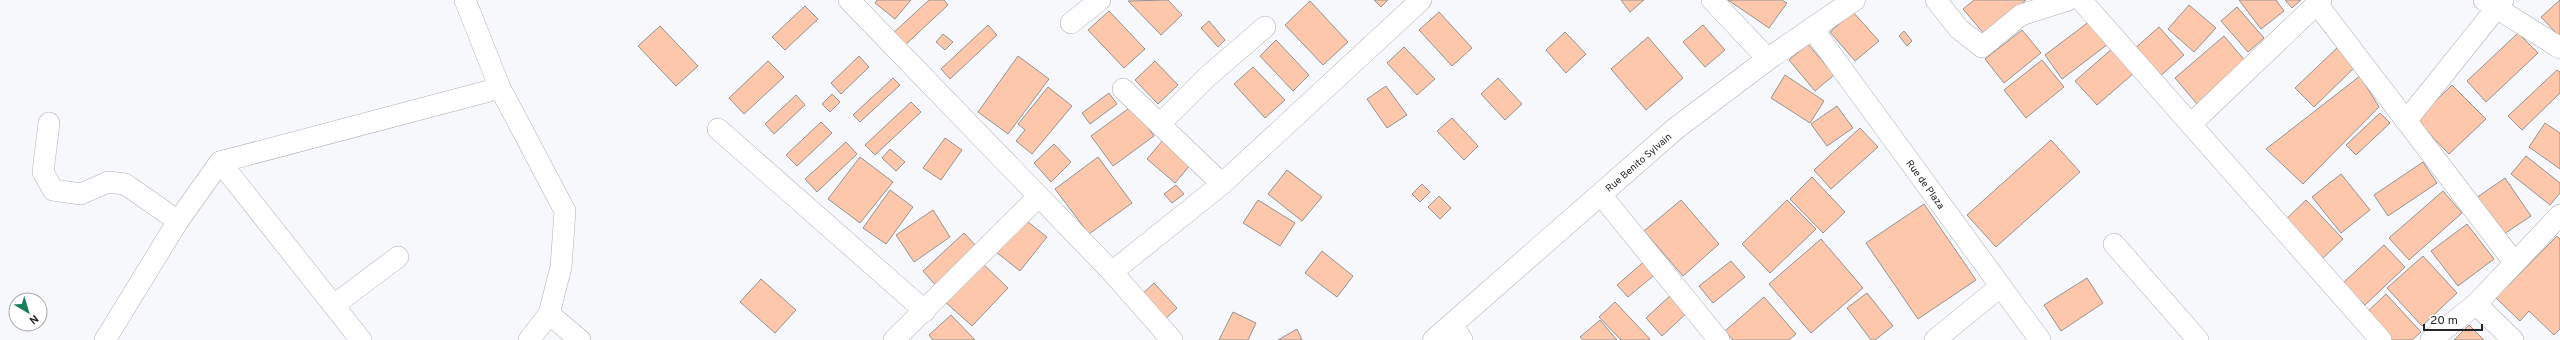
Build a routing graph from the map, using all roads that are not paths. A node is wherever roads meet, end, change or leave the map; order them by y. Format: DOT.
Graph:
graph roads {
  1 [pos="465,0"];
  2 [pos="849,0"];
  3 [pos="1100,0"];
  4 [pos="1421,0"];
  5 [pos="1712,0"];
  6 [pos="1854,0"];
  7 [pos="1936,0"];
  8 [pos="2068,0"];
  9 [pos="2081,0"];
  10 [pos="2319,2"];
  11 [pos="2495,3"];
  12 [pos="1071,24"];
  13 [pos="1265,28"];
  14 [pos="1812,28"];
  15 [pos="2560,48"];
  16 [pos="1768,59"];
  17 [pos="500,88"];
  18 [pos="1123,89"];
  19 [pos="2406,120"];
  20 [pos="49,122"];
  21 [pos="1160,124"];
  22 [pos="2192,124"];
  23 [pos="718,128"];
  24 [pos="220,162"];
  25 [pos="1222,184"];
  26 [pos="1601,195"];
  27 [pos="1038,197"];
  28 [pos="2560,215"];
  29 [pos="178,221"];
  30 [pos="2114,244"];
  31 [pos="398,257"];
  32 [pos="2514,262"];
  33 [pos="1112,272"];
  34 [pos="2001,286"];
  35 [pos="2476,304"];
  36 [pos="334,305"];
  37 [pos="925,311"];
  38 [pos="550,314"];
  39 [pos="1457,333"];
  40 [pos="1169,339"];
  41 [pos="105,340"];
  42 [pos="361,340"];
  43 [pos="529,340"];
  44 [pos="580,340"];
  45 [pos="894,340"];
  46 [pos="1434,340"];
  47 [pos="1719,340"];
  48 [pos="1935,340"];
  49 [pos="2040,340"];
  50 [pos="2198,340"];
  51 [pos="2382,340"];
  52 [pos="2431,340"];
  53 [pos="2513,340"];
  1 -- 17 [label="street"];
  2 -- 27 [label="street"];
  3 -- 12 [label="street"];
  4 -- 25 [label="street"];
  5 -- 16 [label="street"];
  6 -- 14 [label="main road, Rue Benito Sylvain"];
  7 -- 8 [label="street"];
  9 -- 22 [label="street"];
  10 -- 19 [label="street"];
  10 -- 22 [label="street"];
  11 -- 15 [label="street"];
  11 -- 19 [label="street"];
  13 -- 21 [label="street"];
  14 -- 16 [label="main road, Rue Benito Sylvain"];
  14 -- 34 [label="street, Rue de Plaza"];
  16 -- 26 [label="main road, Rue Benito Sylvain"];
  17 -- 24 [label="street"];
  17 -- 38 [label="street"];
  18 -- 21 [label="street"];
  19 -- 32 [label="street"];
  20 -- 29 [label="street"];
  21 -- 25 [label="street"];
  22 -- 51 [label="street"];
  23 -- 37 [label="street"];
  24 -- 29 [label="street"];
  24 -- 36 [label="street"];
  25 -- 33 [label="street"];
  26 -- 39 [label="main road, Rue Benito Sylvain"];
  26 -- 47 [label="street"];
  27 -- 33 [label="street"];
  27 -- 37 [label="street"];
  28 -- 32 [label="street"];
  29 -- 41 [label="street"];
  30 -- 50 [label="street"];
  31 -- 36 [label="street"];
  32 -- 35 [label="street"];
  33 -- 40 [label="street"];
  34 -- 48 [label="street"];
  34 -- 49 [label="street, Rue de Plaza"];
  35 -- 52 [label="street"];
  35 -- 53 [label="street"];
  36 -- 42 [label="street"];
  37 -- 45 [label="street"];
  38 -- 43 [label="street"];
  38 -- 44 [label="street"];
  39 -- 46 [label="main road, Rue Benito Sylvain"];
}
